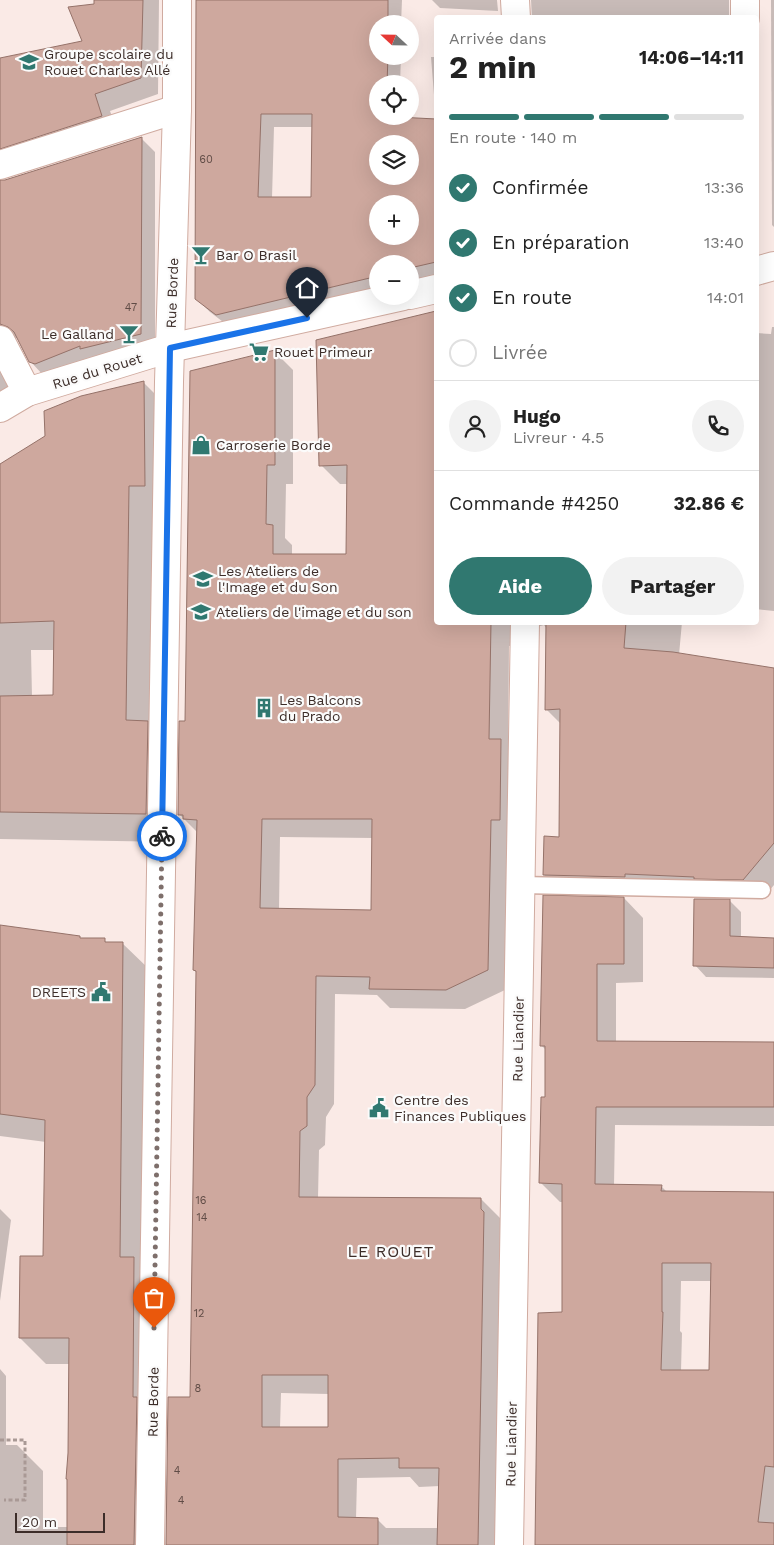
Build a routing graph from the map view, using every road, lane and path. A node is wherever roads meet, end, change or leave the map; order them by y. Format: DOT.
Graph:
graph roads {
  1 [pos="177,0"];
  2 [pos="515,0"];
  3 [pos="745,0"];
  4 [pos="516,15"];
  5 [pos="745,15"];
  6 [pos="177,109"];
  7 [pos="0,165"];
  8 [pos="774,266"];
  9 [pos="759,270"];
  10 [pos="434,289"];
  11 [pos="419,293"];
  12 [pos="369,304"];
  13 [pos="0,340"];
  14 [pos="170,348"];
  15 [pos="27,392"];
  16 [pos="0,408"];
  17 [pos="525,625"];
  18 [pos="521,884"];
  19 [pos="762,890"];
  20 [pos="0,1440"];
  21 [pos="4,1500"];
  22 [pos="150,1545"];
  23 [pos="509,1545"];
  1 -- 6 [label="street, Rue Borde"];
  2 -- 4 [label="street"];
  3 -- 5 [label="street"];
  6 -- 7 [label="street"];
  6 -- 14 [label="street, Rue Borde"];
  8 -- 9 [label="street"];
  10 -- 11 [label="street"];
  12 -- 14 [label="street, Rue du Rouet"];
  13 -- 15 [label="street"];
  14 -- 15 [label="street, Rue du Rouet"];
  14 -- 22 [label="street, Rue Borde"];
  15 -- 16 [label="street, Rue du Rouet"];
  17 -- 18 [label="street, Rue Liandier"];
  18 -- 19 [label="lane"];
  18 -- 23 [label="street, Rue Liandier"];
  20 -- 21 [label="path"];
}
